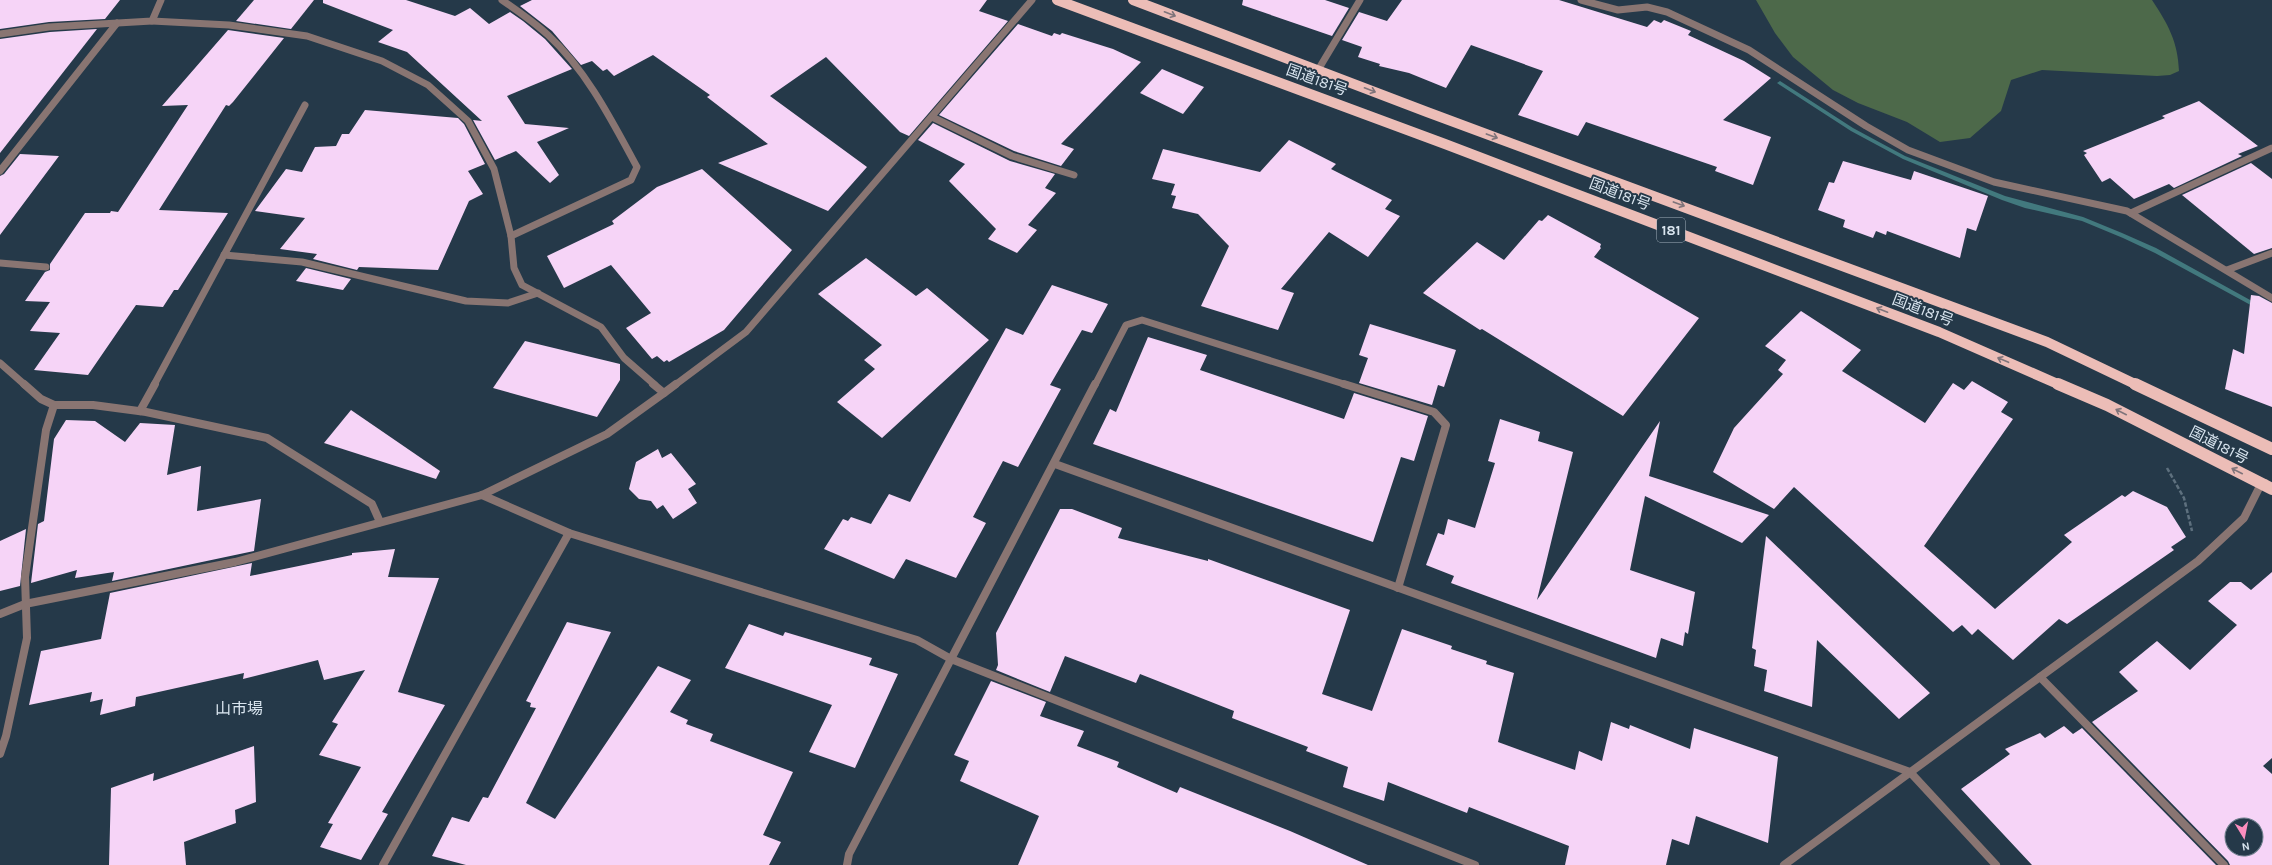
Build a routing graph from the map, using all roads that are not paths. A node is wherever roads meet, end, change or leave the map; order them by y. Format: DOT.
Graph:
graph roads {
  1 [pos="161,0"];
  2 [pos="502,0"];
  3 [pos="1032,0"];
  4 [pos="1057,0"];
  5 [pos="1133,0"];
  6 [pos="1360,0"];
  7 [pos="1581,0"];
  8 [pos="152,21"];
  9 [pos="117,23"];
  10 [pos="0,34"];
  11 [pos="1318,70"];
  12 [pos="305,105"];
  13 [pos="932,117"];
  14 [pos="2272,148"];
  15 [pos="0,171"];
  16 [pos="1074,174"];
  17 [pos="2131,213"];
  18 [pos="511,236"];
  19 [pos="2272,253"];
  20 [pos="224,255"];
  21 [pos="0,263"];
  22 [pos="46,267"];
  23 [pos="2227,270"];
  24 [pos="538,293"];
  25 [pos="2272,298"];
  26 [pos="0,364"];
  27 [pos="664,393"];
  28 [pos="54,405"];
  29 [pos="140,411"];
  30 [pos="2272,450"];
  31 [pos="1055,464"];
  32 [pos="2272,483"];
  33 [pos="2261,484"];
  34 [pos="2272,489"];
  35 [pos="482,495"];
  36 [pos="380,522"];
  37 [pos="569,533"];
  38 [pos="1398,588"];
  39 [pos="25,604"];
  40 [pos="0,614"];
  41 [pos="951,659"];
  42 [pos="2040,677"];
  43 [pos="0,754"];
  44 [pos="1910,772"];
  45 [pos="383,865"];
  46 [pos="847,865"];
  47 [pos="1475,865"];
  48 [pos="1784,865"];
  49 [pos="1996,865"];
  50 [pos="2224,865"];
  1 -- 8 [label="street"];
  2 -- 18 [label="street"];
  3 -- 13 [label="street"];
  33 -- 4 [label="highway, 国道181号 / 181, one-way"];
  5 -- 11 [label="highway, 国道181号 / 181, one-way"];
  6 -- 11 [label="street"];
  7 -- 17 [label="street"];
  8 -- 9 [label="street"];
  8 -- 18 [label="street"];
  9 -- 10 [label="street"];
  9 -- 15 [label="street"];
  11 -- 30 [label="highway, 国道181号 / 181, one-way"];
  12 -- 20 [label="street"];
  13 -- 16 [label="street"];
  13 -- 27 [label="street"];
  14 -- 17 [label="street"];
  17 -- 23 [label="street"];
  18 -- 24 [label="street"];
  19 -- 23 [label="street"];
  20 -- 24 [label="street"];
  20 -- 29 [label="street"];
  21 -- 22 [label="street"];
  23 -- 25 [label="street"];
  24 -- 27 [label="street"];
  26 -- 28 [label="street"];
  27 -- 35 [label="street"];
  28 -- 29 [label="street"];
  28 -- 39 [label="street"];
  29 -- 36 [label="street"];
  31 -- 38 [label="street"];
  31 -- 38 [label="street"];
  31 -- 41 [label="street"];
  32 -- 33 [label="street"];
  33 -- 34 [label="highway, 国道181号 / 181"];
  33 -- 42 [label="street"];
  35 -- 36 [label="street"];
  35 -- 37 [label="street"];
  36 -- 39 [label="street"];
  37 -- 41 [label="street"];
  37 -- 45 [label="street"];
  38 -- 44 [label="street"];
  39 -- 40 [label="street"];
  39 -- 43 [label="street"];
  41 -- 46 [label="street"];
  41 -- 47 [label="street"];
  42 -- 44 [label="street"];
  42 -- 50 [label="street"];
  44 -- 48 [label="street"];
  44 -- 49 [label="street"];
}
